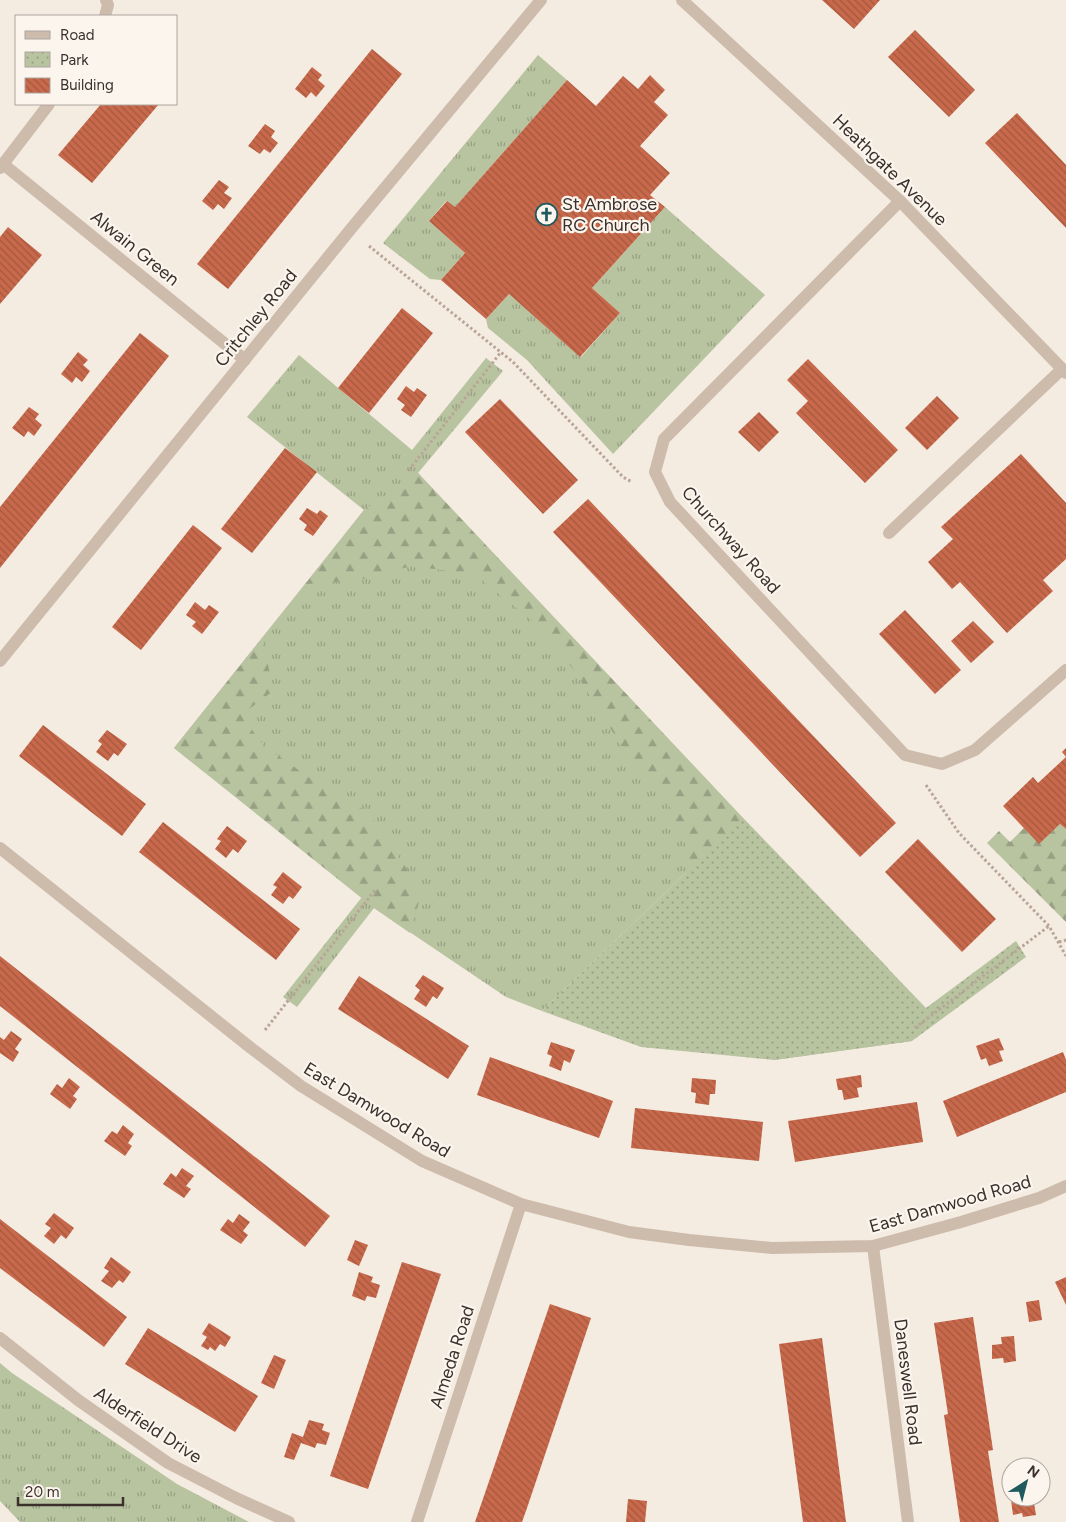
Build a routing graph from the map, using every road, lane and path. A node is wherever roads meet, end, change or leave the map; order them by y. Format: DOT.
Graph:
graph roads {
  1 [pos="106,0"];
  2 [pos="541,0"];
  3 [pos="682,0"];
  4 [pos="105,15"];
  5 [pos="48,105"];
  6 [pos="2,166"];
  7 [pos="900,201"];
  8 [pos="350,230"];
  9 [pos="501,352"];
  10 [pos="245,360"];
  11 [pos="1064,371"];
  12 [pos="409,470"];
  13 [pos="670,502"];
  14 [pos="890,533"];
  15 [pos="0,661"];
  16 [pos="1066,670"];
  17 [pos="905,755"];
  18 [pos="0,848"];
  19 [pos="376,889"];
  20 [pos="1049,926"];
  21 [pos="1066,940"];
  22 [pos="1059,942"];
  23 [pos="1066,956"];
  24 [pos="915,1028"];
  25 [pos="251,1048"];
  26 [pos="1066,1186"];
  27 [pos="521,1204"];
  28 [pos="873,1246"];
  29 [pos="0,1338"];
  30 [pos="290,1522"];
  31 [pos="417,1522"];
  32 [pos="908,1522"];
  1 -- 4 [label="street"];
  2 -- 8 [label="street, Critchley Road"];
  3 -- 7 [label="street, Heathgate Avenue"];
  5 -- 6 [label="street, Alwain Green"];
  6 -- 10 [label="street, Alwain Green"];
  7 -- 11 [label="street, Heathgate Avenue"];
  7 -- 13 [label="street, Churchway Road"];
  8 -- 9 [label="path"];
  8 -- 10 [label="street, Critchley Road"];
  9 -- 12 [label="path"];
  9 -- 13 [label="path"];
  10 -- 15 [label="street, Critchley Road"];
  11 -- 14 [label="street"];
  13 -- 17 [label="street, Churchway Road"];
  16 -- 17 [label="street"];
  17 -- 20 [label="path"];
  18 -- 25 [label="street, East Damwood Road"];
  19 -- 25 [label="path"];
  20 -- 22 [label="path"];
  20 -- 24 [label="path"];
  21 -- 22 [label="path"];
  22 -- 23 [label="path"];
  25 -- 27 [label="street, East Damwood Road"];
  26 -- 28 [label="street, East Damwood Road"];
  27 -- 28 [label="street, East Damwood Road"];
  27 -- 31 [label="street, Almeda Road"];
  28 -- 32 [label="street, Daneswell Road"];
  29 -- 30 [label="street, Alderfield Drive"];
}
